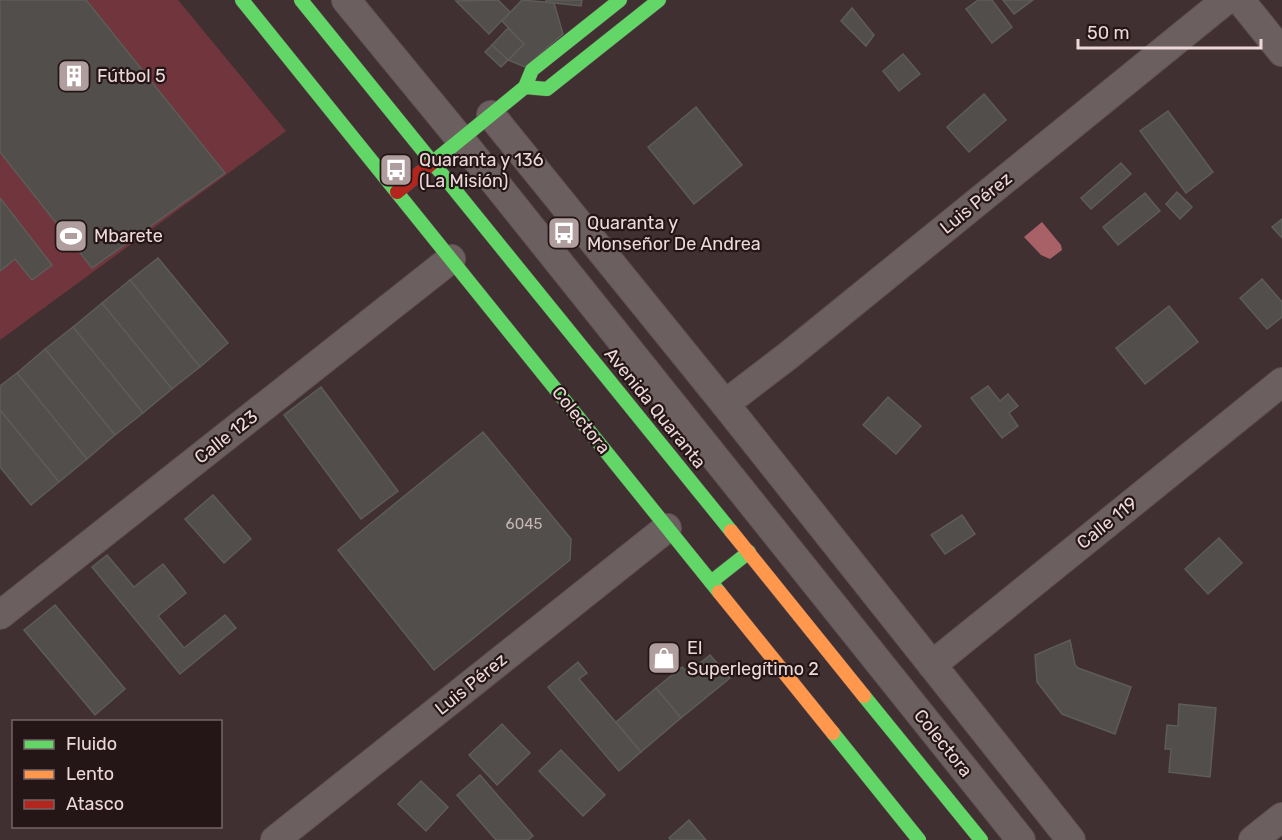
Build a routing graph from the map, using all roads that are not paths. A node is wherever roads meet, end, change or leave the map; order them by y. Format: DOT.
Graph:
graph roads {
  1 [pos="242,0"];
  2 [pos="301,0"];
  3 [pos="346,0"];
  4 [pos="620,0"];
  5 [pos="659,0"];
  6 [pos="1226,0"];
  7 [pos="1240,0"];
  8 [pos="1282,52"];
  9 [pos="525,87"];
  10 [pos="491,115"];
  11 [pos="461,140"];
  12 [pos="433,162"];
  13 [pos="397,192"];
  14 [pos="451,259"];
  15 [pos="1282,382"];
  16 [pos="725,404"];
  17 [pos="668,528"];
  18 [pos="749,552"];
  19 [pos="711,582"];
  20 [pos="0,615"];
  21 [pos="932,665"];
  22 [pos="1282,817"];
  23 [pos="276,840"];
  24 [pos="919,840"];
  25 [pos="981,840"];
  26 [pos="1021,840"];
  27 [pos="1071,840"];
  28 [pos="1253,840"];
  1 -- 13 [label="main road, Colectora"];
  2 -- 12 [label="main road, Avenida Quaranta"];
  3 -- 11 [label="street, Colectora"];
  4 -- 9 [label="main road"];
  5 -- 9 [label="main road"];
  6 -- 16 [label="street, Luis Pérez"];
  7 -- 8 [label="street"];
  9 -- 10 [label="main road"];
  10 -- 11 [label="main road"];
  10 -- 16 [label="street"];
  11 -- 12 [label="main road"];
  11 -- 26 [label="street, Colectora"];
  12 -- 13 [label="main road"];
  12 -- 18 [label="main road, Avenida Quaranta"];
  13 -- 14 [label="main road, Colectora"];
  14 -- 17 [label="main road, Colectora"];
  14 -- 20 [label="street, Calle 123"];
  15 -- 21 [label="street, Calle 119"];
  16 -- 21 [label="street"];
  17 -- 19 [label="main road, Colectora"];
  17 -- 23 [label="street, Luis Pérez"];
  18 -- 19 [label="main road"];
  18 -- 25 [label="main road, Avenida Quaranta"];
  19 -- 24 [label="main road, Colectora"];
  21 -- 27 [label="street"];
  22 -- 28 [label="street"];
}
